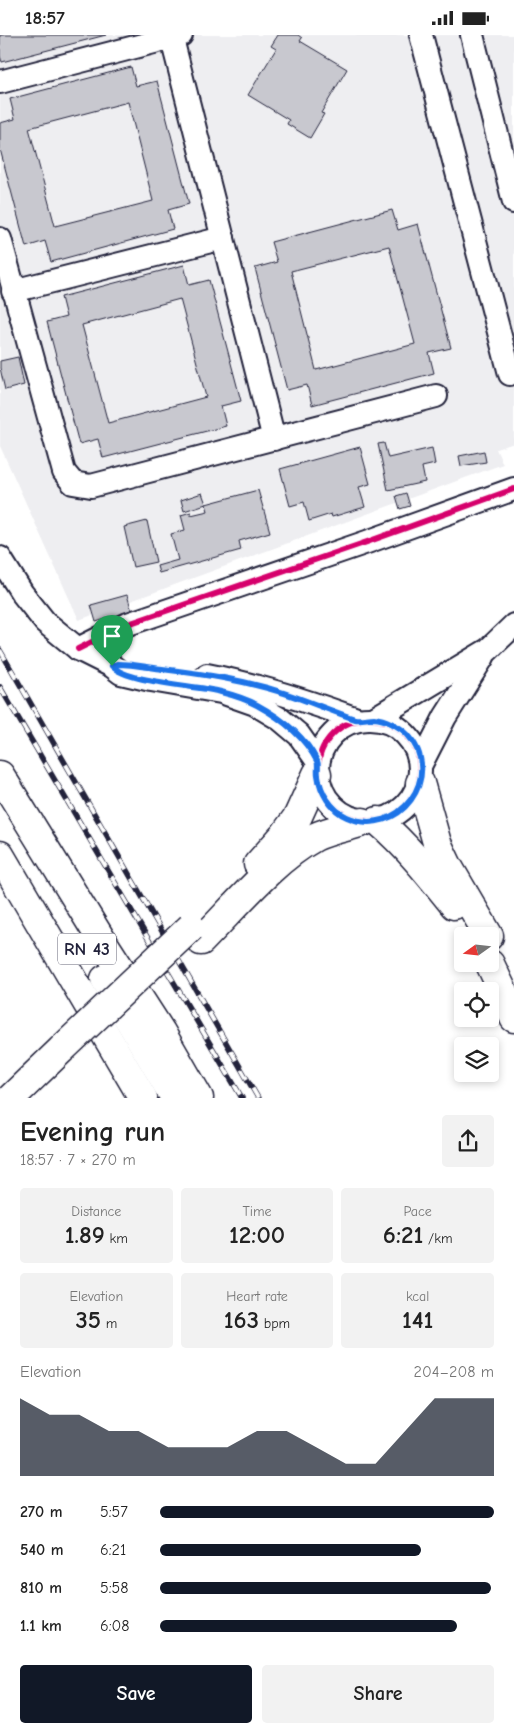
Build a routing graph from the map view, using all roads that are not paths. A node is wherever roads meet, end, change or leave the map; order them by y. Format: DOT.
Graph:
graph roads {
  1 [pos="422,35"];
  2 [pos="472,35"];
  3 [pos="174,36"];
  4 [pos="0,82"];
  5 [pos="514,202"];
  6 [pos="223,238"];
  7 [pos="0,239"];
  8 [pos="13,291"];
  9 [pos="510,374"];
  10 [pos="436,396"];
  11 [pos="274,439"];
  12 [pos="514,489"];
  13 [pos="0,558"];
  14 [pos="514,625"];
  15 [pos="78,649"];
  16 [pos="488,650"];
  17 [pos="112,666"];
  18 [pos="366,719"];
  19 [pos="318,768"];
  20 [pos="420,774"];
  21 [pos="0,775"];
  22 [pos="0,801"];
  23 [pos="370,822"];
  24 [pos="0,855"];
  25 [pos="469,927"];
  26 [pos="483,927"];
  27 [pos="196,934"];
  28 [pos="499,956"];
  29 [pos="494,973"];
  30 [pos="514,984"];
  31 [pos="514,1018"];
  32 [pos="68,1055"];
  33 [pos="120,1059"];
  34 [pos="11,1098"];
  35 [pos="36,1098"];
  36 [pos="134,1098"];
  37 [pos="143,1098"];
  38 [pos="175,1098"];
  39 [pos="199,1098"];
  1 -- 9 [label="street"];
  2 -- 5 [label="street"];
  3 -- 4 [label="street"];
  3 -- 6 [label="street"];
  6 -- 8 [label="street"];
  6 -- 11 [label="street"];
  7 -- 8 [label="street"];
  8 -- 11 [label="street"];
  10 -- 11 [label="street"];
  12 -- 15 [label="street"];
  13 -- 15 [label="street"];
  14 -- 16 [label="street"];
  15 -- 17 [label="street"];
  16 -- 18 [label="street"];
  16 -- 20 [label="street"];
  17 -- 18 [label="street"];
  17 -- 19 [label="street"];
  18 -- 19 [label="street"];
  18 -- 20 [label="street"];
  19 -- 23 [label="street"];
  19 -- 27 [label="highway"];
  20 -- 23 [label="street"];
  20 -- 26 [label="highway"];
  21 -- 39 [label="highway"];
  22 -- 38 [label="highway, RN 43"];
  23 -- 25 [label="highway"];
  23 -- 27 [label="highway"];
  24 -- 33 [label="highway, RN 43"];
  27 -- 32 [label="highway"];
  28 -- 30 [label="highway"];
  29 -- 31 [label="highway"];
  32 -- 34 [label="highway"];
  32 -- 35 [label="highway"];
  33 -- 36 [label="highway"];
  33 -- 37 [label="highway, RN 43"];
}
